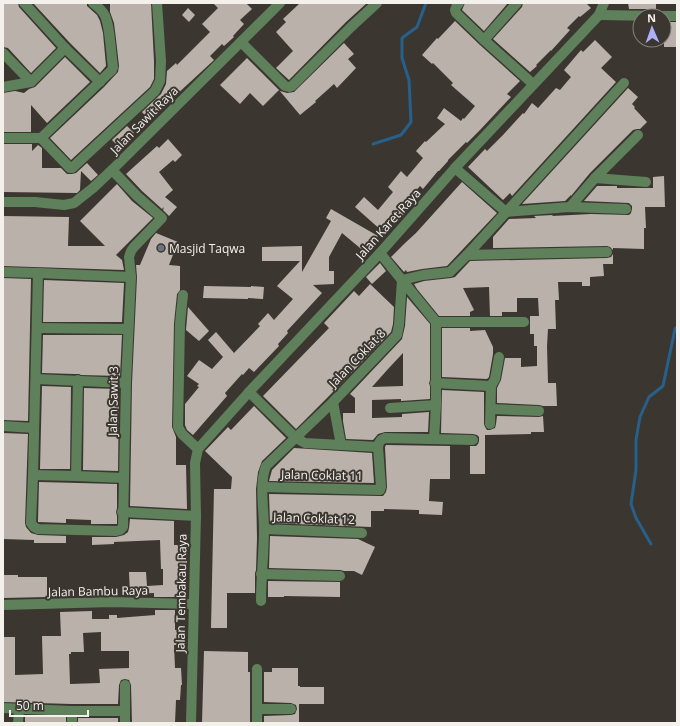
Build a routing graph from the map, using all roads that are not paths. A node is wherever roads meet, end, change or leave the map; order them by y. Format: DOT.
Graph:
graph roads {
  1 [pos="24,3"];
  2 [pos="157,3"];
  3 [pos="280,3"];
  4 [pos="377,3"];
  5 [pos="459,3"];
  6 [pos="517,3"];
  7 [pos="604,3"];
  8 [pos="95,4"];
  9 [pos="599,15"];
  10 [pos="632,16"];
  11 [pos="484,40"];
  12 [pos="241,42"];
  13 [pos="65,48"];
  14 [pos="3,53"];
  15 [pos="31,82"];
  16 [pos="100,82"];
  17 [pos="624,83"];
  18 [pos="533,84"];
  19 [pos="3,87"];
  20 [pos="638,135"];
  21 [pos="3,138"];
  22 [pos="41,138"];
  23 [pos="455,168"];
  24 [pos="112,170"];
  25 [pos="595,178"];
  26 [pos="646,182"];
  27 [pos="3,202"];
  28 [pos="570,208"];
  29 [pos="626,209"];
  30 [pos="506,212"];
  31 [pos="607,252"];
  32 [pos="380,253"];
  33 [pos="467,255"];
  34 [pos="3,272"];
  35 [pos="38,273"];
  36 [pos="131,277"];
  37 [pos="402,280"];
  38 [pos="183,295"];
  39 [pos="436,322"];
  40 [pos="524,322"];
  41 [pos="38,328"];
  42 [pos="128,329"];
  43 [pos="499,357"];
  44 [pos="36,379"];
  45 [pos="78,380"];
  46 [pos="126,382"];
  47 [pos="435,383"];
  48 [pos="491,386"];
  49 [pos="249,392"];
  50 [pos="333,402"];
  51 [pos="436,405"];
  52 [pos="390,408"];
  53 [pos="491,409"];
  54 [pos="539,411"];
  55 [pos="490,424"];
  56 [pos="3,426"];
  57 [pos="34,428"];
  58 [pos="296,438"];
  59 [pos="434,439"];
  60 [pos="473,440"];
  61 [pos="341,445"];
  62 [pos="378,447"];
  63 [pos="198,449"];
  64 [pos="195,463"];
  65 [pos="33,475"];
  66 [pos="76,476"];
  67 [pos="124,478"];
  68 [pos="263,487"];
  69 [pos="122,512"];
  70 [pos="196,516"];
  71 [pos="264,529"];
  72 [pos="362,533"];
  73 [pos="261,574"];
  74 [pos="340,576"];
  75 [pos="261,600"];
  76 [pos="193,604"];
  77 [pos="3,605"];
  78 [pos="257,669"];
  79 [pos="125,685"];
  80 [pos="3,708"];
  81 [pos="18,708"];
  82 [pos="257,709"];
  83 [pos="290,709"];
  84 [pos="72,710"];
  85 [pos="125,711"];
  86 [pos="18,723"];
  87 [pos="72,723"];
  88 [pos="125,723"];
  89 [pos="191,723"];
  90 [pos="257,723"];
  1 -- 13 [label="street"];
  2 -- 22 [label="street"];
  3 -- 12 [label="street, Jalan Sawit Raya"];
  4 -- 12 [label="street"];
  5 -- 11 [label="street"];
  6 -- 11 [label="street"];
  7 -- 9 [label="street, Jalan Karet Raya"];
  8 -- 16 [label="street"];
  9 -- 10 [label="street"];
  9 -- 18 [label="street, Jalan Karet Raya"];
  11 -- 18 [label="street"];
  12 -- 24 [label="street, Jalan Sawit Raya"];
  13 -- 15 [label="street"];
  13 -- 16 [label="street"];
  14 -- 15 [label="street"];
  15 -- 19 [label="street"];
  16 -- 22 [label="street"];
  17 -- 30 [label="street"];
  18 -- 23 [label="street, Jalan Karet Raya"];
  20 -- 25 [label="street"];
  21 -- 22 [label="street"];
  23 -- 30 [label="street"];
  23 -- 32 [label="street, Jalan Karet Raya"];
  24 -- 27 [label="street, Jalan Sawit Raya"];
  24 -- 36 [label="street, Jalan Sawit 3"];
  25 -- 26 [label="street"];
  25 -- 28 [label="street"];
  28 -- 29 [label="street"];
  28 -- 30 [label="street"];
  30 -- 33 [label="street"];
  31 -- 33 [label="street"];
  32 -- 37 [label="street"];
  32 -- 49 [label="street, Jalan Karet Raya"];
  33 -- 37 [label="street"];
  34 -- 35 [label="street"];
  35 -- 36 [label="street"];
  35 -- 41 [label="street"];
  36 -- 42 [label="street, Jalan Sawit 3"];
  37 -- 39 [label="street"];
  37 -- 50 [label="street, Jalan Coklat 8"];
  38 -- 63 [label="street"];
  39 -- 40 [label="street"];
  39 -- 47 [label="street"];
  41 -- 42 [label="street"];
  41 -- 44 [label="street"];
  42 -- 46 [label="street, Jalan Sawit 3"];
  43 -- 48 [label="street"];
  44 -- 45 [label="street"];
  44 -- 57 [label="street"];
  45 -- 46 [label="street"];
  45 -- 66 [label="street"];
  46 -- 67 [label="street, Jalan Sawit 3"];
  47 -- 48 [label="street"];
  47 -- 51 [label="street"];
  48 -- 53 [label="street"];
  49 -- 58 [label="street"];
  49 -- 63 [label="street, Jalan Karet Raya"];
  50 -- 58 [label="street, Jalan Coklat 8"];
  50 -- 61 [label="street"];
  51 -- 52 [label="street"];
  51 -- 59 [label="street"];
  53 -- 54 [label="street"];
  53 -- 55 [label="street"];
  56 -- 57 [label="street"];
  57 -- 65 [label="street"];
  58 -- 61 [label="street"];
  58 -- 68 [label="street, Jalan Coklat 8"];
  59 -- 60 [label="street"];
  59 -- 62 [label="street"];
  61 -- 62 [label="street"];
  62 -- 68 [label="street, Jalan Coklat 11"];
  63 -- 64 [label="street, Jalan Karet Raya"];
  64 -- 70 [label="street, Jalan Tembakau Raya"];
  65 -- 66 [label="street"];
  65 -- 69 [label="street, Jalan Sawit 3"];
  66 -- 67 [label="street"];
  67 -- 69 [label="street, Jalan Sawit 3"];
  68 -- 71 [label="street, Jalan Coklat 8"];
  69 -- 70 [label="street"];
  70 -- 76 [label="street, Jalan Tembakau Raya"];
  71 -- 72 [label="street, Jalan Coklat 12"];
  71 -- 73 [label="street, Jalan Coklat 8"];
  73 -- 74 [label="street"];
  73 -- 75 [label="street, Jalan Coklat 8"];
  76 -- 77 [label="street, Jalan Bambu Raya"];
  76 -- 89 [label="street, Jalan Tembakau Raya"];
  78 -- 82 [label="street"];
  79 -- 85 [label="street"];
  80 -- 81 [label="street"];
  81 -- 84 [label="street"];
  81 -- 86 [label="street"];
  82 -- 83 [label="street"];
  82 -- 90 [label="street"];
  84 -- 85 [label="street"];
  84 -- 87 [label="street"];
  85 -- 88 [label="street"];
}
